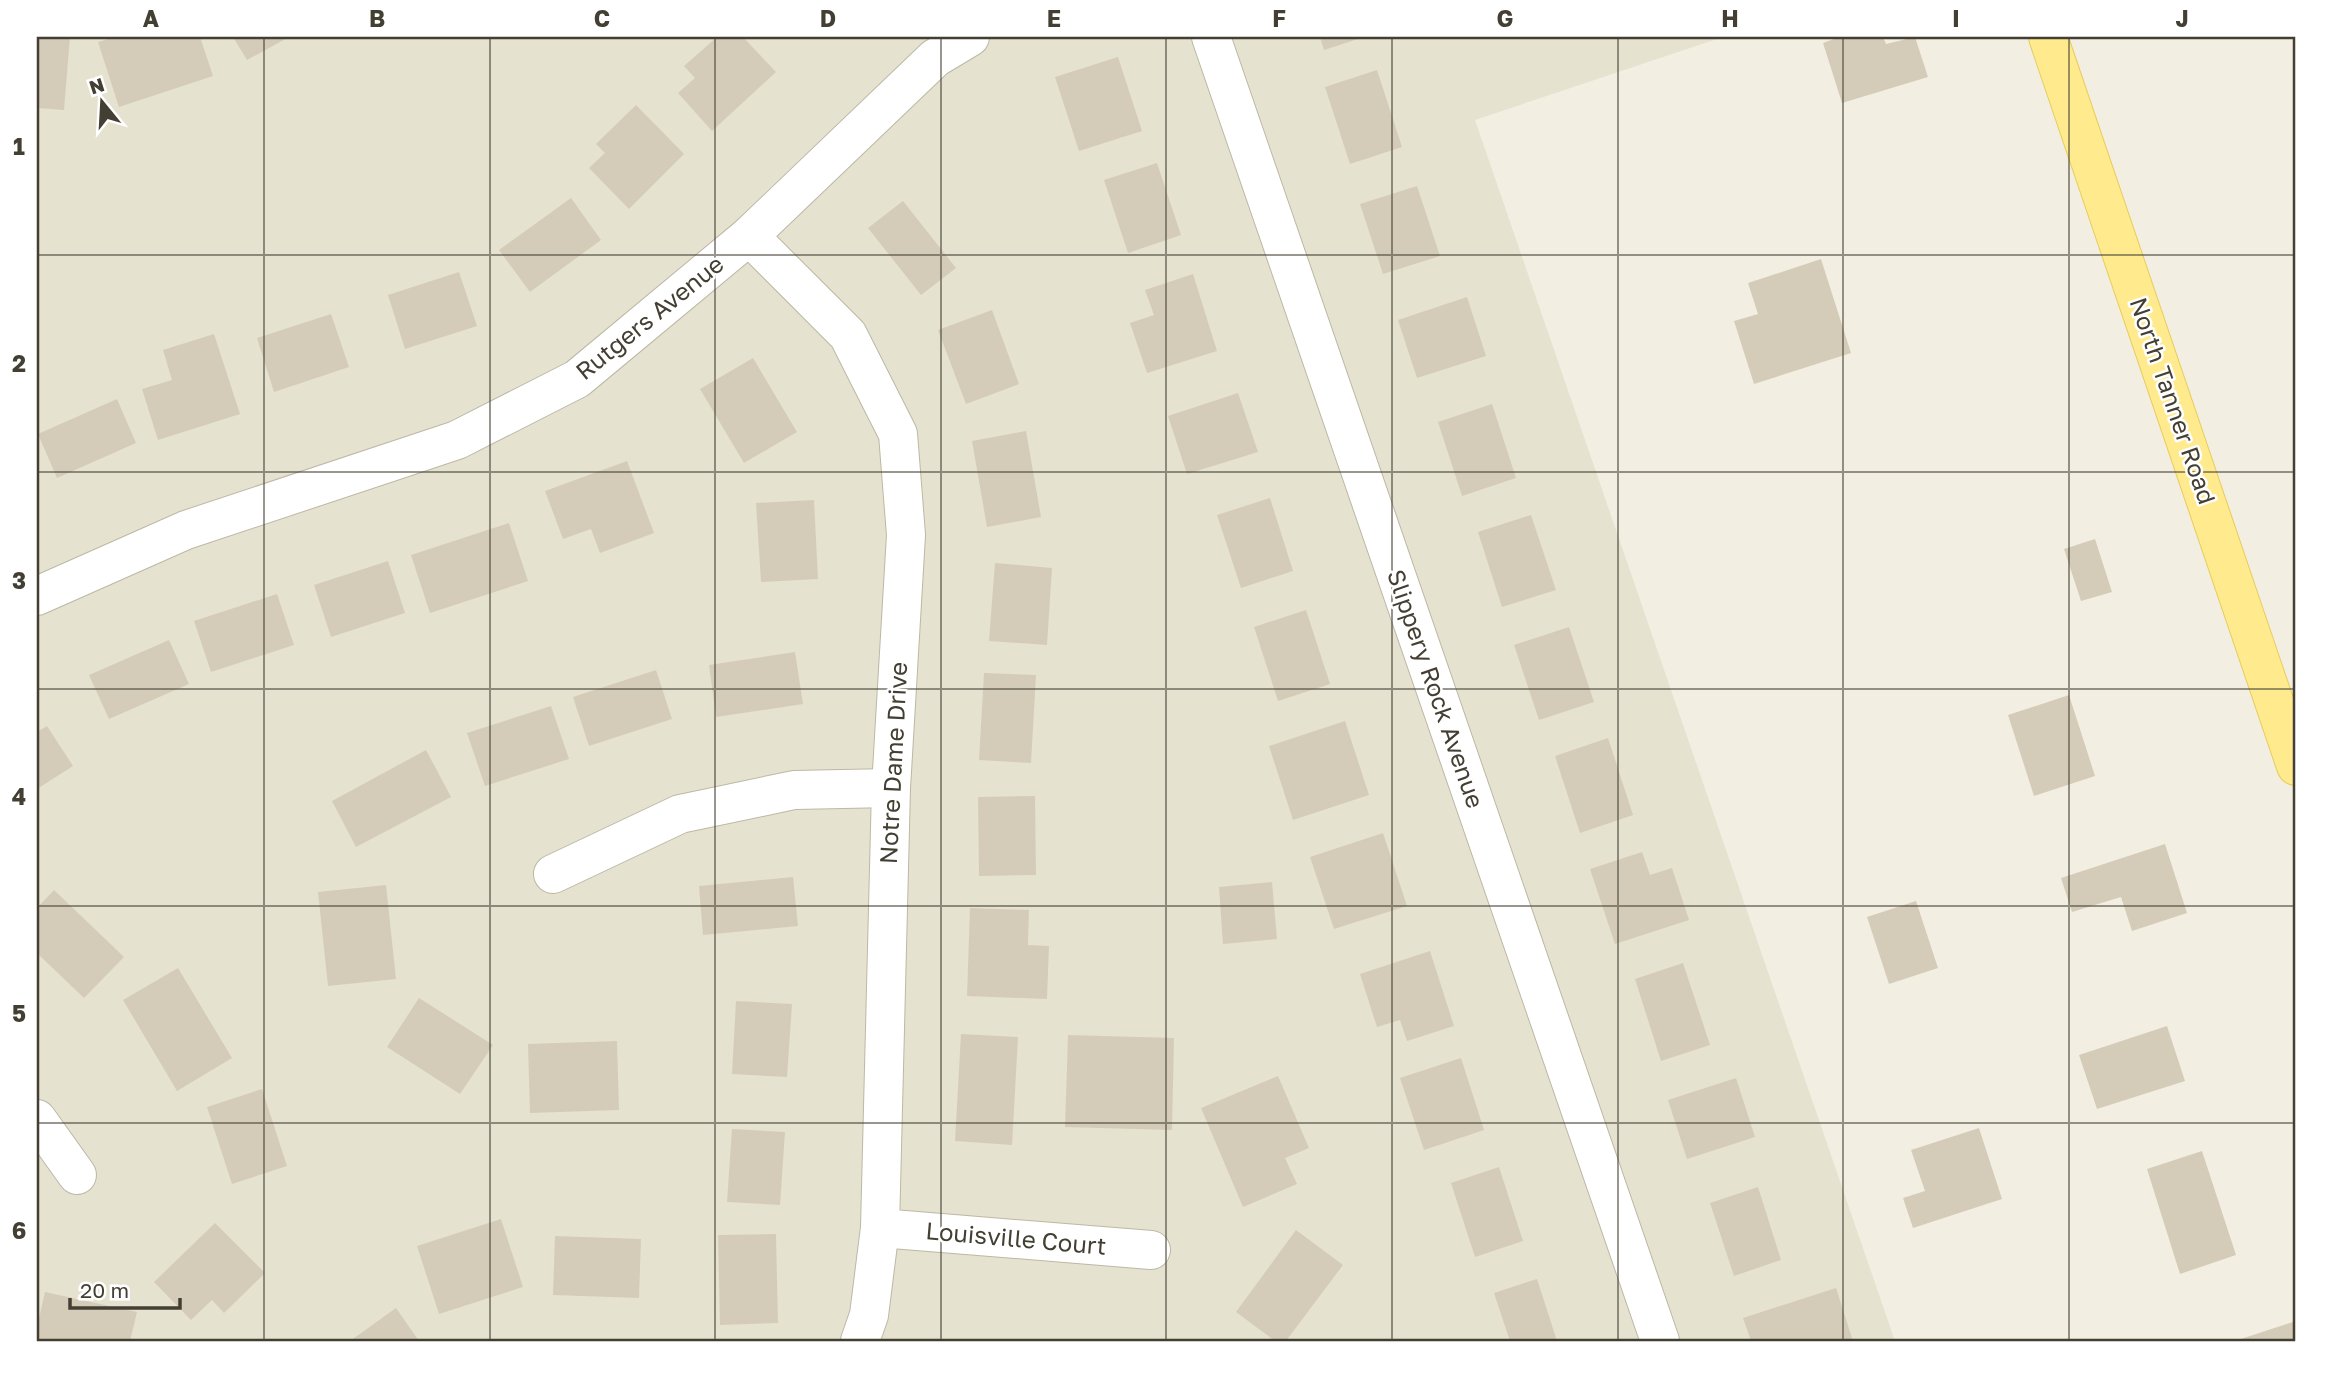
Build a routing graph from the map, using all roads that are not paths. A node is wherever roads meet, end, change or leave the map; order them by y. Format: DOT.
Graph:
graph roads {
  1 [pos="970,37"];
  2 [pos="1211,37"];
  3 [pos="2048,37"];
  4 [pos="750,236"];
  5 [pos="37,596"];
  6 [pos="2296,766"];
  7 [pos="891,788"];
  8 [pos="553,874"];
  9 [pos="37,1119"];
  10 [pos="77,1175"];
  11 [pos="880,1228"];
  12 [pos="1151,1250"];
  13 [pos="860,1341"];
  14 [pos="1660,1341"];
  1 -- 4 [label="street, Rutgers Avenue"];
  2 -- 14 [label="street, Slippery Rock Avenue"];
  3 -- 6 [label="main road, North Tanner Road"];
  4 -- 5 [label="street, Rutgers Avenue"];
  4 -- 7 [label="street, Notre Dame Drive"];
  7 -- 8 [label="street"];
  7 -- 11 [label="street, Notre Dame Drive"];
  9 -- 10 [label="street"];
  11 -- 12 [label="street, Louisville Court"];
  11 -- 13 [label="street, Notre Dame Drive"];
}
